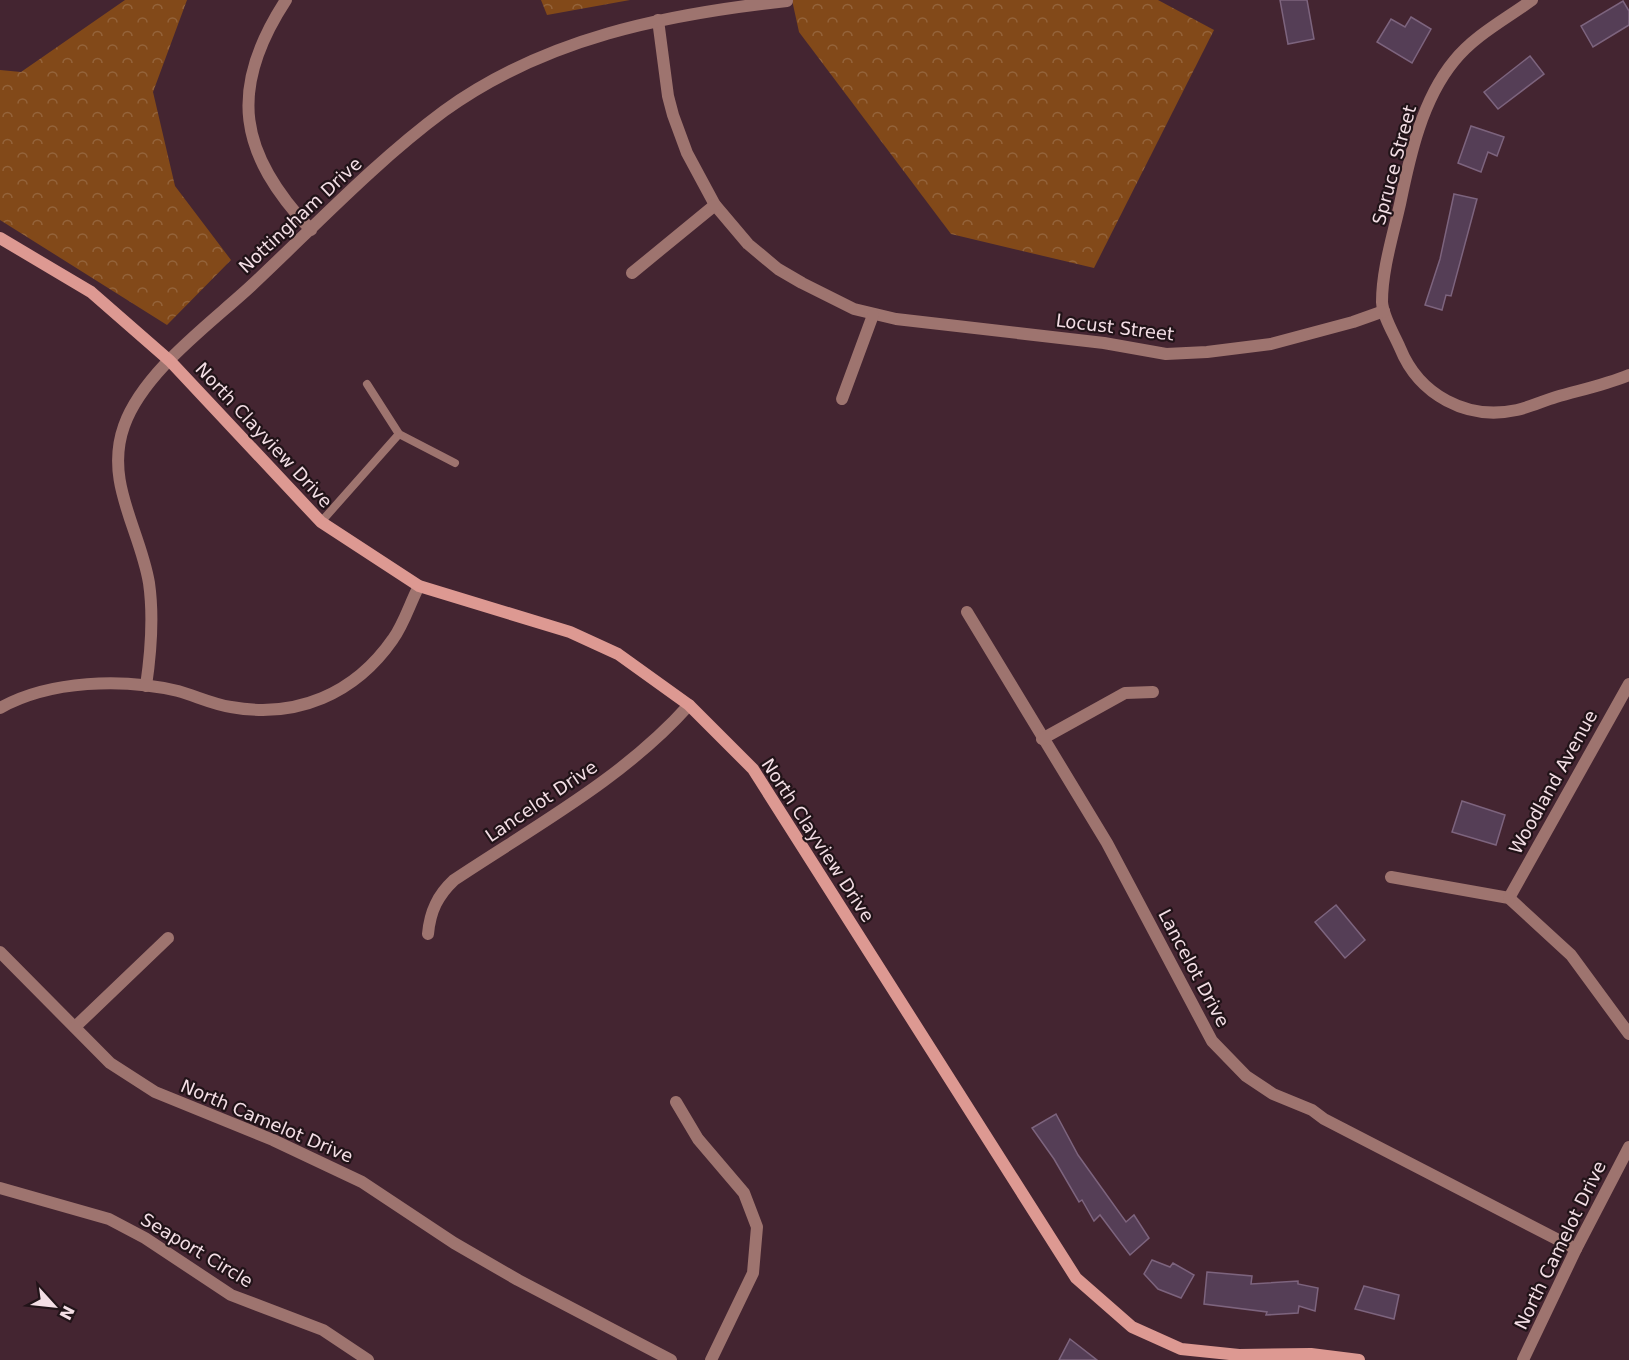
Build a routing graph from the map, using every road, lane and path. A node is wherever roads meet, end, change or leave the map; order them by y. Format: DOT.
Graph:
graph roads {
  1 [pos="286,0"];
  2 [pos="1532,0"];
  3 [pos="787,2"];
  4 [pos="658,20"];
  5 [pos="715,205"];
  6 [pos="311,230"];
  7 [pos="0,238"];
  8 [pos="632,273"];
  9 [pos="1384,311"];
  10 [pos="873,315"];
  11 [pos="170,362"];
  12 [pos="1629,375"];
  13 [pos="367,384"];
  14 [pos="842,399"];
  15 [pos="399,434"];
  16 [pos="455,463"];
  17 [pos="321,522"];
  18 [pos="419,586"];
  19 [pos="967,612"];
  20 [pos="1629,684"];
  21 [pos="146,686"];
  22 [pos="1154,692"];
  23 [pos="688,705"];
  24 [pos="0,708"];
  25 [pos="1042,739"];
  26 [pos="1391,877"];
  27 [pos="1509,898"];
  28 [pos="428,934"];
  29 [pos="168,939"];
  30 [pos="0,952"];
  31 [pos="75,1027"];
  32 [pos="1629,1034"];
  33 [pos="676,1102"];
  34 [pos="1629,1147"];
  35 [pos="0,1188"];
  36 [pos="1576,1249"];
  37 [pos="368,1360"];
  38 [pos="671,1360"];
  39 [pos="711,1360"];
  40 [pos="1359,1360"];
  41 [pos="1523,1360"];
  1 -- 6 [label="street"];
  2 -- 9 [label="street, Spruce Street"];
  3 -- 4 [label="street, Nottingham Drive"];
  4 -- 5 [label="street, Locust Street"];
  4 -- 6 [label="street, Nottingham Drive"];
  5 -- 8 [label="street"];
  5 -- 10 [label="street, Locust Street"];
  6 -- 11 [label="street, Nottingham Drive"];
  7 -- 11 [label="street, North Clayview Drive"];
  9 -- 10 [label="street, Locust Street"];
  9 -- 12 [label="street"];
  10 -- 14 [label="street"];
  11 -- 17 [label="street, North Clayview Drive"];
  11 -- 21 [label="street, Nottingham Drive"];
  13 -- 15 [label="lane"];
  15 -- 16 [label="lane"];
  15 -- 17 [label="lane"];
  17 -- 18 [label="street, North Clayview Drive"];
  18 -- 21 [label="street"];
  18 -- 23 [label="street, North Clayview Drive"];
  19 -- 25 [label="street, Lancelot Drive"];
  20 -- 27 [label="street, Woodland Avenue"];
  21 -- 24 [label="street"];
  22 -- 25 [label="street"];
  23 -- 28 [label="street, Lancelot Drive"];
  23 -- 40 [label="street, North Clayview Drive"];
  25 -- 36 [label="street, Lancelot Drive"];
  26 -- 27 [label="street"];
  27 -- 32 [label="street"];
  29 -- 31 [label="street"];
  30 -- 31 [label="street, North Camelot Drive"];
  31 -- 38 [label="street, North Camelot Drive"];
  33 -- 39 [label="street"];
  34 -- 36 [label="street, North Camelot Drive"];
  35 -- 37 [label="street, Seaport Circle"];
  36 -- 41 [label="street, North Camelot Drive"];
}
